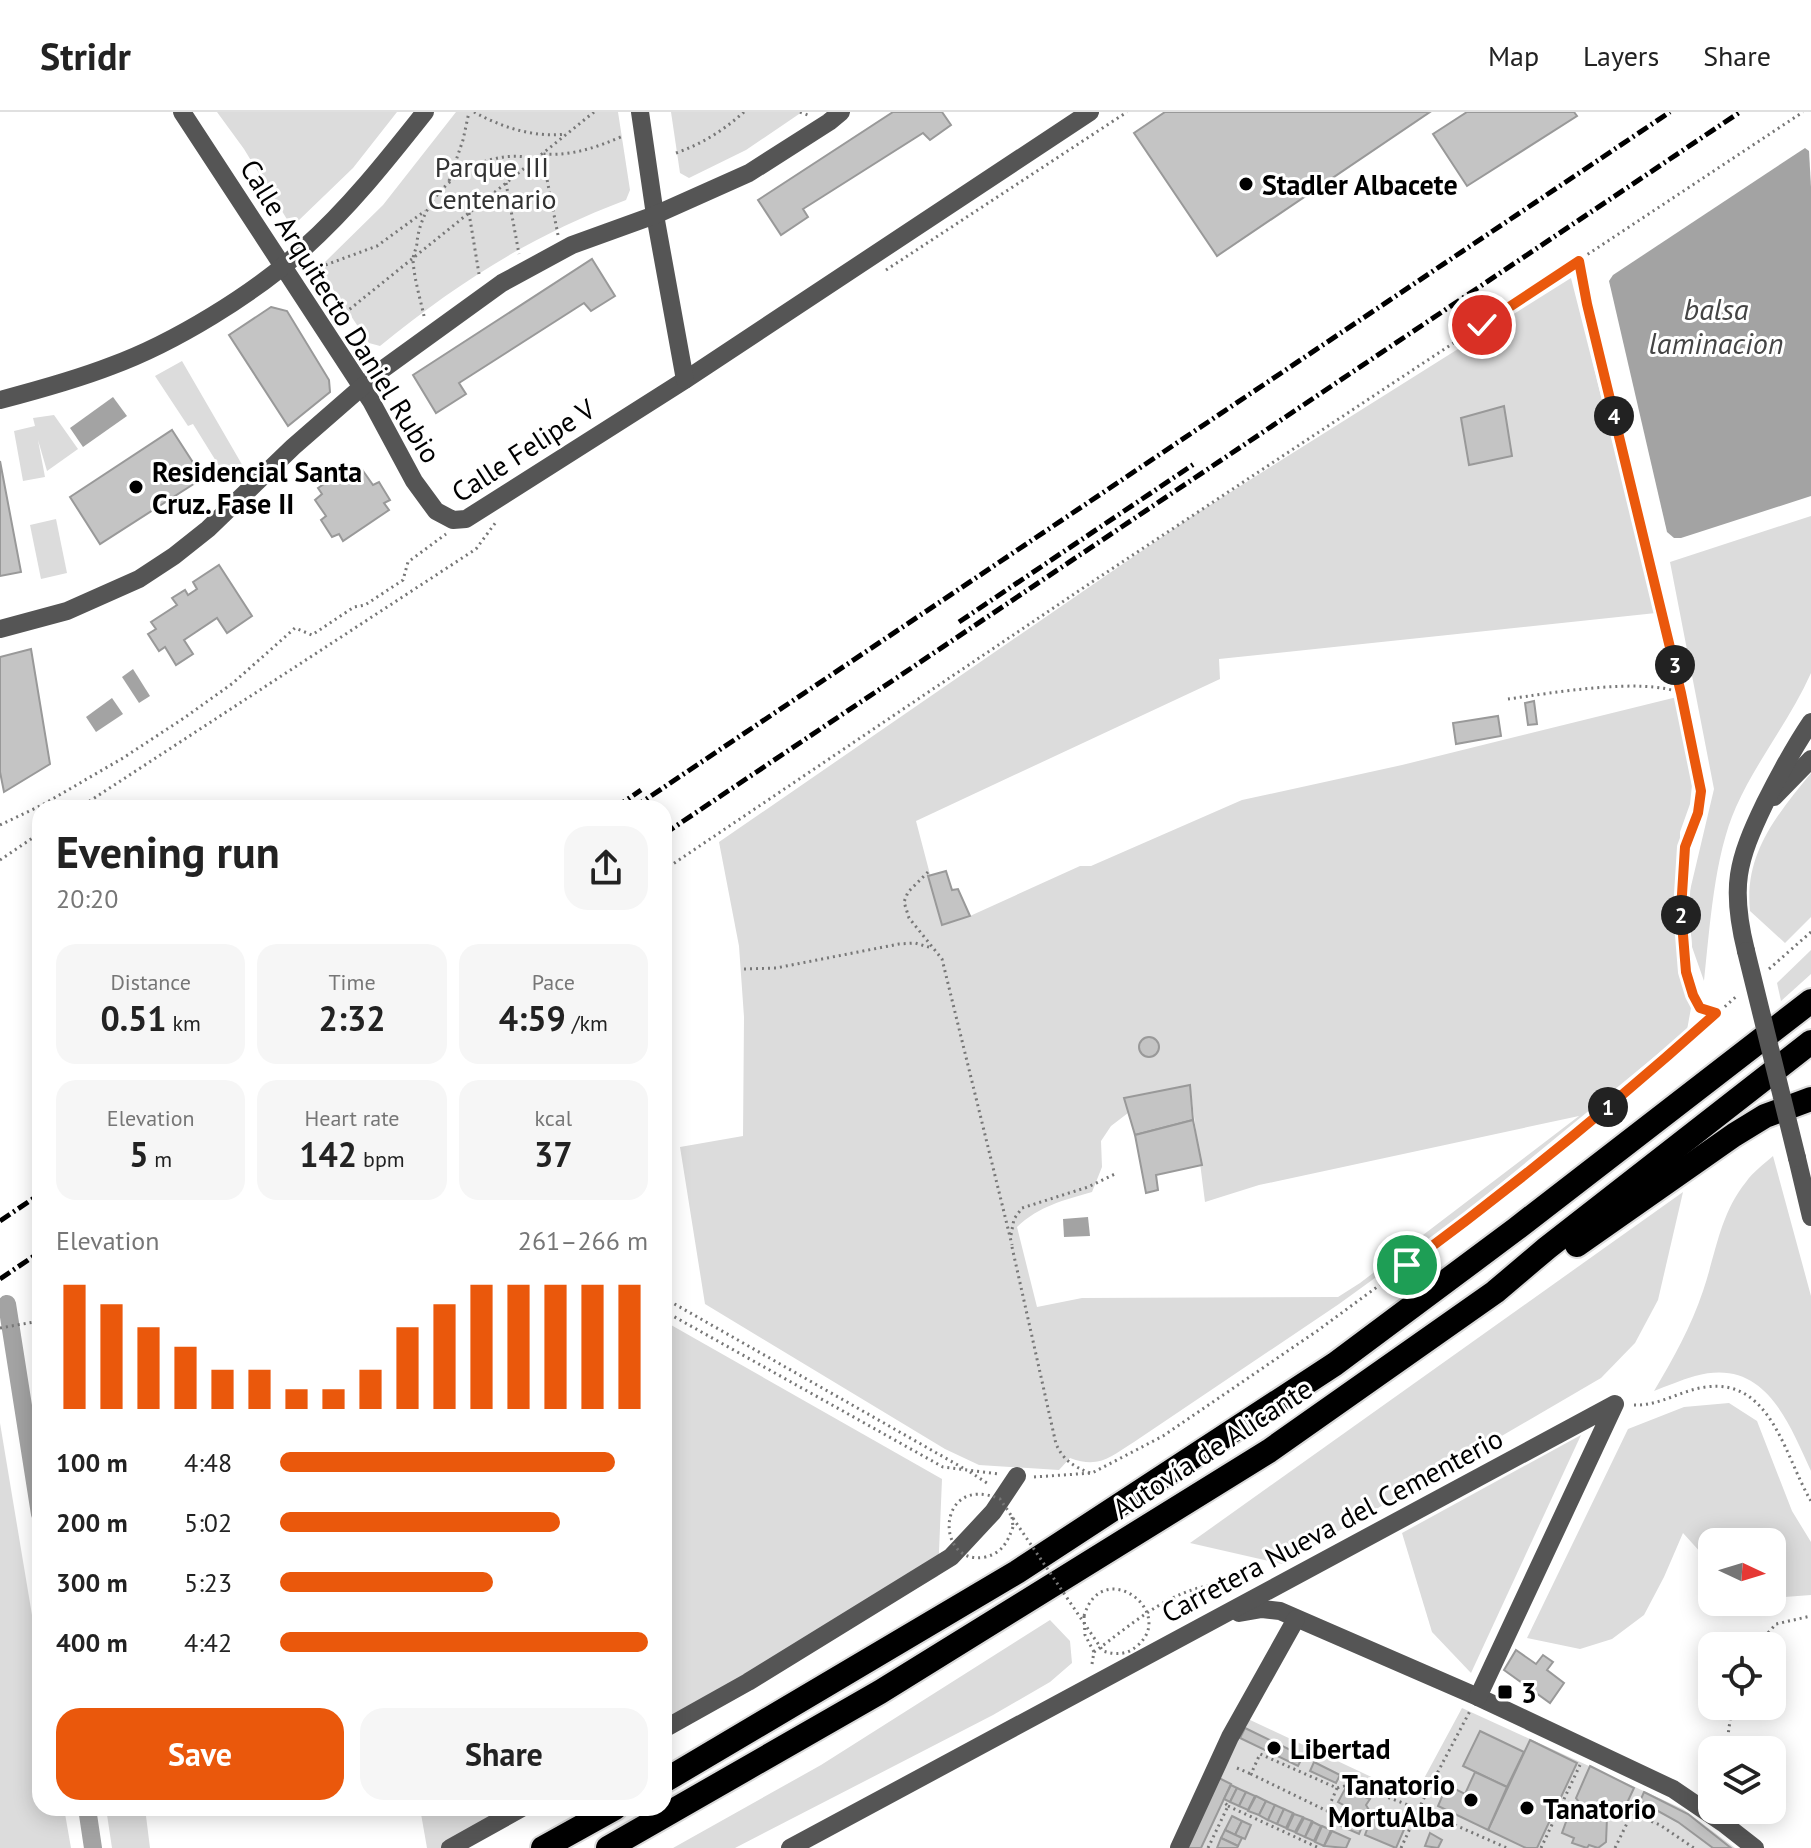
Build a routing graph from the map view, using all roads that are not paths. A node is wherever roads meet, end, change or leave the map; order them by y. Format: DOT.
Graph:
graph roads {
  1 [pos="182,112"];
  2 [pos="425,112"];
  3 [pos="640,112"];
  4 [pos="841,112"];
  5 [pos="1084,116"];
  6 [pos="655,215"];
  7 [pos="282,265"];
  8 [pos="685,380"];
  9 [pos="362,387"];
  10 [pos="0,400"];
  11 [pos="466,519"];
  12 [pos="0,629"];
  13 [pos="1811,722"];
  14 [pos="1811,759"];
  15 [pos="1763,807"];
  16 [pos="1811,1001"];
  17 [pos="1811,1042"];
  18 [pos="1811,1099"];
  19 [pos="1811,1217"];
  20 [pos="1495,1292"];
  21 [pos="1017,1476"];
  22 [pos="1229,1613"];
  23 [pos="1296,1619"];
  24 [pos="1478,1697"];
  25 [pos="672,1725"];
  26 [pos="672,1776"];
  27 [pos="672,1811"];
  28 [pos="508,1816"];
  29 [pos="601,1816"];
  30 [pos="664,1816"];
  31 [pos="450,1848"];
  32 [pos="543,1848"];
  33 [pos="608,1848"];
  34 [pos="790,1848"];
  35 [pos="1179,1848"];
  36 [pos="1755,1848"];
  1 -- 7 [label="street, Calle Arquitecto Daniel Rubio"];
  2 -- 7 [label="street"];
  3 -- 6 [label="street"];
  4 -- 6 [label="street"];
  5 -- 8 [label="street, Calle Felipe V"];
  6 -- 8 [label="street"];
  6 -- 9 [label="street"];
  7 -- 9 [label="street, Calle Arquitecto Daniel Rubio"];
  7 -- 10 [label="street"];
  8 -- 11 [label="street, Calle Felipe V"];
  9 -- 11 [label="street, Calle Arquitecto Daniel Rubio"];
  9 -- 12 [label="street"];
  13 -- 15 [label="street"];
  14 -- 15 [label="street"];
  15 -- 19 [label="street, bridge"];
  16 -- 26 [label="highway, Autovía de Alicante"];
  17 -- 20 [label="highway, Autovía de Alicante"];
  18 -- 20 [label="highway"];
  20 -- 27 [label="highway, Autovía de Alicante"];
  21 -- 25 [label="street"];
  22 -- 23 [label="street"];
  22 -- 24 [label="street, Carretera Nueva del Cementerio"];
  22 -- 34 [label="street, Carretera Nueva del Cementerio"];
  23 -- 24 [label="street"];
  23 -- 35 [label="street"];
  24 -- 36 [label="street"];
  28 -- 31 [label="street"];
  29 -- 32 [label="highway"];
  30 -- 33 [label="highway, Autovía de Alicante"];
}
